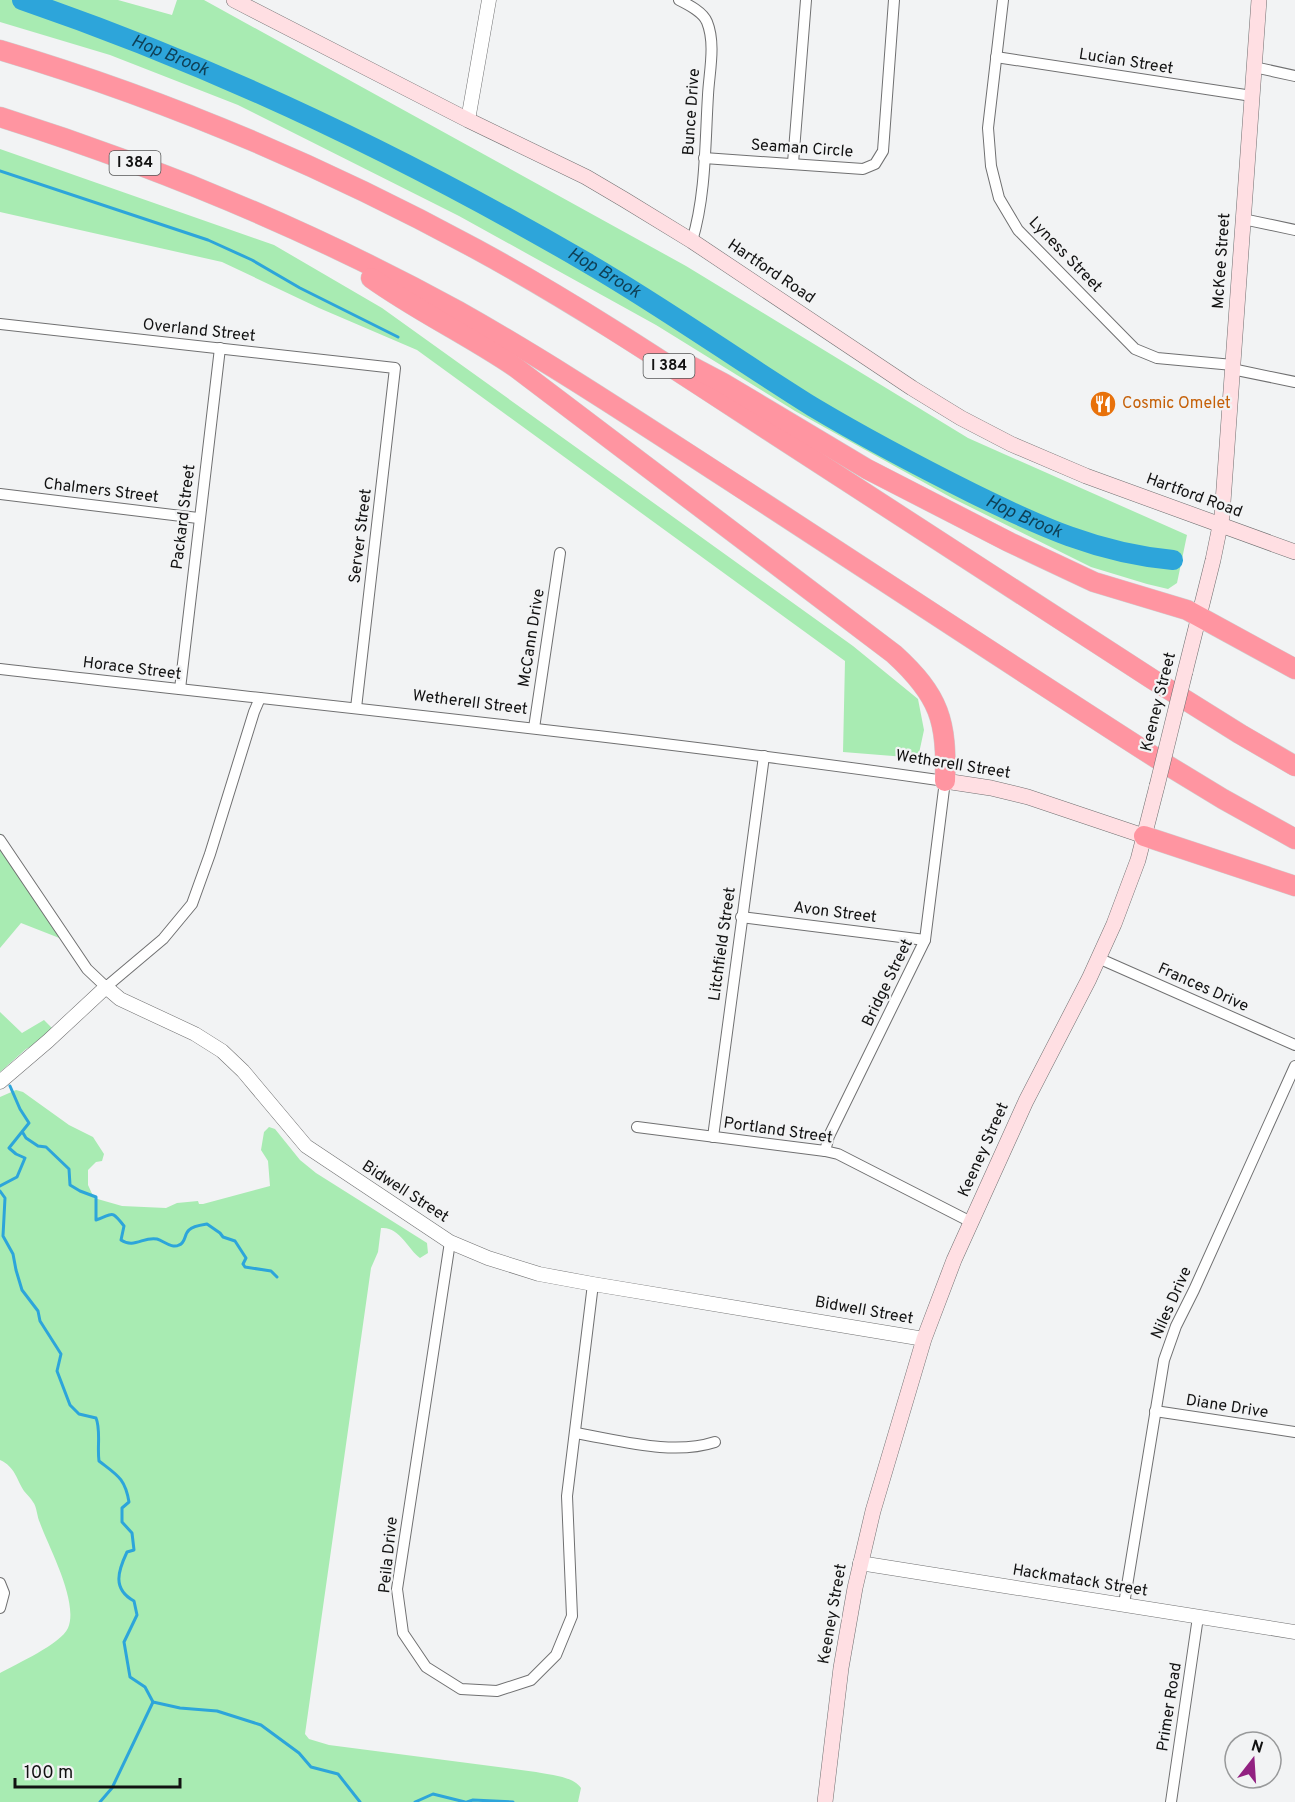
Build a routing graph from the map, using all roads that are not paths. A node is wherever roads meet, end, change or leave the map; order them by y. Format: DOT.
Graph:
graph roads {
  1 [pos="234,0"];
  2 [pos="489,0"];
  3 [pos="679,0"];
  4 [pos="806,0"];
  5 [pos="894,0"];
  6 [pos="1003,0"];
  7 [pos="1259,0"];
  8 [pos="0,50"];
  9 [pos="996,57"];
  10 [pos="1254,68"];
  11 [pos="1295,76"];
  12 [pos="1252,96"];
  13 [pos="0,117"];
  14 [pos="468,120"];
  15 [pos="704,158"];
  16 [pos="793,163"];
  17 [pos="1243,219"];
  18 [pos="1295,230"];
  19 [pos="692,241"];
  20 [pos="328,245"];
  21 [pos="0,324"];
  22 [pos="639,346"];
  23 [pos="220,348"];
  24 [pos="1233,367"];
  25 [pos="395,368"];
  26 [pos="1295,382"];
  27 [pos="0,494"];
  28 [pos="198,518"];
  29 [pos="1220,525"];
  30 [pos="1295,552"];
  31 [pos="560,553"];
  32 [pos="1199,616"];
  33 [pos="0,669"];
  34 [pos="1295,669"];
  35 [pos="180,689"];
  36 [pos="260,698"];
  37 [pos="356,708"];
  38 [pos="534,728"];
  39 [pos="764,756"];
  40 [pos="1295,766"];
  41 [pos="945,781"];
  42 [pos="1144,836"];
  43 [pos="1295,839"];
  44 [pos="0,840"];
  45 [pos="1295,886"];
  46 [pos="741,917"];
  47 [pos="926,940"];
  48 [pos="1098,958"];
  49 [pos="106,987"];
  50 [pos="1295,1045"];
  51 [pos="1295,1066"];
  52 [pos="0,1082"];
  53 [pos="637,1127"];
  54 [pos="713,1137"];
  55 [pos="825,1151"];
  56 [pos="971,1222"];
  57 [pos="450,1242"];
  58 [pos="593,1284"];
  59 [pos="924,1339"];
  60 [pos="1155,1411"];
  61 [pos="1295,1432"];
  62 [pos="575,1433"];
  63 [pos="715,1442"];
  64 [pos="860,1563"];
  65 [pos="0,1583"];
  66 [pos="1124,1604"];
  67 [pos="0,1608"];
  68 [pos="1198,1617"];
  69 [pos="1295,1632"];
  70 [pos="825,1802"];
  71 [pos="1171,1802"];
  1 -- 14 [label="main road, Hartford Road"];
  2 -- 14 [label="street"];
  3 -- 15 [label="street, Bunce Drive"];
  4 -- 16 [label="street"];
  5 -- 16 [label="street, Seaman Circle"];
  6 -- 9 [label="street, Lyness Street"];
  7 -- 10 [label="main road, McKee Street"];
  8 -- 22 [label="highway, I 384"];
  9 -- 12 [label="street, Lucian Street"];
  9 -- 24 [label="street, Lyness Street"];
  10 -- 11 [label="street"];
  10 -- 12 [label="main road, McKee Street"];
  12 -- 17 [label="main road, McKee Street"];
  13 -- 20 [label="highway, I 384"];
  14 -- 19 [label="main road, Hartford Road"];
  15 -- 16 [label="street, Seaman Circle"];
  15 -- 19 [label="street, Bunce Drive"];
  17 -- 18 [label="street"];
  17 -- 24 [label="main road, McKee Street"];
  19 -- 29 [label="main road, Hartford Road"];
  20 -- 41 [label="highway"];
  20 -- 43 [label="highway, I 384"];
  21 -- 23 [label="street, Overland Street"];
  22 -- 32 [label="highway"];
  22 -- 40 [label="highway, I 384"];
  23 -- 25 [label="street, Overland Street"];
  23 -- 28 [label="street, Packard Street"];
  24 -- 26 [label="street, Lyness Street"];
  24 -- 29 [label="main road, McKee Street"];
  25 -- 37 [label="street, Server Street"];
  27 -- 28 [label="street, Chalmers Street"];
  28 -- 35 [label="street, Packard Street"];
  29 -- 30 [label="main road, Hartford Road"];
  29 -- 32 [label="main road, Keeney Street"];
  31 -- 38 [label="street, McCann Drive"];
  32 -- 34 [label="highway"];
  32 -- 42 [label="main road, Keeney Street, bridge"];
  33 -- 35 [label="street, Horace Street"];
  35 -- 36 [label="street, Horace Street"];
  36 -- 37 [label="street, Wetherell Street"];
  36 -- 49 [label="street"];
  37 -- 38 [label="street, Wetherell Street"];
  38 -- 39 [label="street, Wetherell Street"];
  39 -- 41 [label="street, Wetherell Street"];
  39 -- 46 [label="street, Litchfield Street"];
  41 -- 42 [label="main road, Wetherell Street"];
  41 -- 47 [label="street, Bridge Street"];
  42 -- 45 [label="highway"];
  42 -- 48 [label="main road, Keeney Street"];
  44 -- 49 [label="street, Bidwell Street"];
  46 -- 47 [label="street, Avon Street"];
  46 -- 54 [label="street, Litchfield Street"];
  47 -- 55 [label="street, Bridge Street"];
  48 -- 50 [label="street, Frances Drive"];
  48 -- 56 [label="main road, Keeney Street"];
  49 -- 52 [label="street"];
  49 -- 57 [label="street, Bidwell Street"];
  51 -- 60 [label="street, Niles Drive"];
  53 -- 54 [label="street, Portland Street"];
  54 -- 55 [label="street, Portland Street"];
  55 -- 56 [label="street, Portland Street"];
  56 -- 59 [label="main road, Keeney Street"];
  57 -- 58 [label="street, Bidwell Street"];
  57 -- 62 [label="street, Peila Drive"];
  58 -- 59 [label="street, Bidwell Street"];
  58 -- 62 [label="street, Peila Drive"];
  59 -- 64 [label="main road, Keeney Street"];
  60 -- 61 [label="street, Diane Drive"];
  60 -- 66 [label="street, Niles Drive"];
  62 -- 63 [label="street"];
  64 -- 66 [label="street, Hackmatack Street"];
  64 -- 70 [label="main road, Keeney Street"];
  65 -- 67 [label="street"];
  66 -- 68 [label="street, Hackmatack Street"];
  68 -- 69 [label="street, Hackmatack Street"];
  68 -- 71 [label="street, Primer Road"];
}
